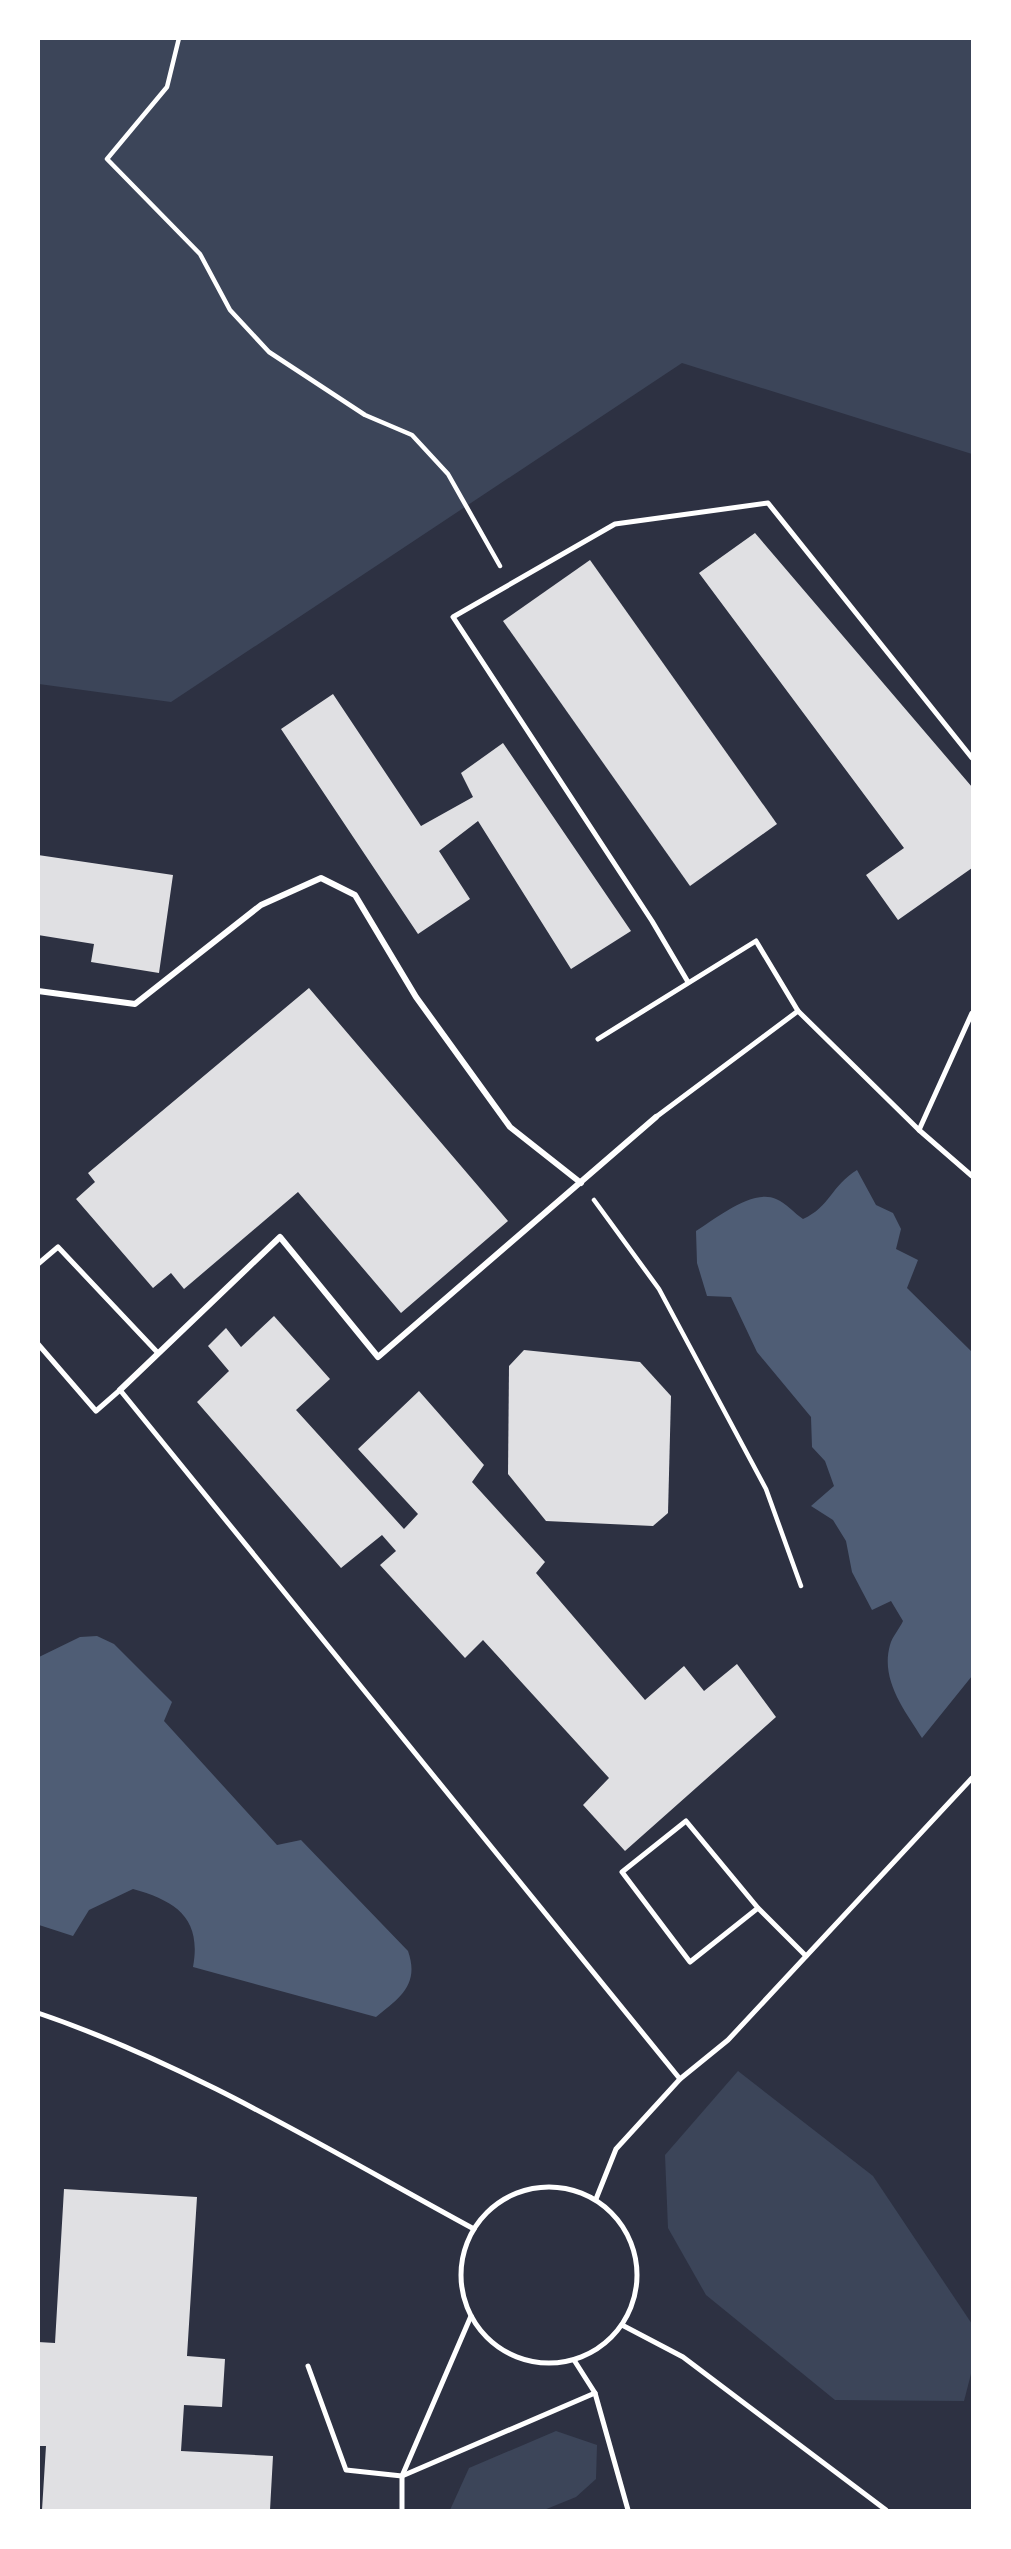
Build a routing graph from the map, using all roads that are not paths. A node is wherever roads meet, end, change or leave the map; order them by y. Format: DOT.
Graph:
graph roads {
  1 [pos="972,758"];
  2 [pos="688,982"];
  3 [pos="38,991"];
  4 [pos="798,1011"];
  5 [pos="972,1013"];
  6 [pos="598,1039"];
  7 [pos="656,1117"];
  8 [pos="919,1130"];
  9 [pos="972,1176"];
  10 [pos="581,1183"];
  11 [pos="38,1264"];
  12 [pos="38,1344"];
  13 [pos="158,1353"];
  14 [pos="120,1390"];
  15 [pos="972,1778"];
  16 [pos="758,1908"];
  17 [pos="806,1956"];
  18 [pos="38,2013"];
  19 [pos="680,2079"];
  20 [pos="596,2199"];
  21 [pos="474,2228"];
  22 [pos="471,2316"];
  23 [pos="622,2325"];
  24 [pos="574,2360"];
  25 [pos="308,2366"];
  26 [pos="595,2393"];
  27 [pos="402,2476"];
  28 [pos="402,2511"];
  29 [pos="628,2511"];
  30 [pos="886,2511"];
  1 -- 2 [label="lane"];
  2 -- 4 [label="lane"];
  2 -- 6 [label="lane"];
  3 -- 10 [label="street"];
  4 -- 7 [label="lane"];
  4 -- 8 [label="lane"];
  5 -- 8 [label="lane"];
  7 -- 10 [label="street"];
  8 -- 9 [label="lane"];
  10 -- 13 [label="street"];
  11 -- 13 [label="lane"];
  12 -- 14 [label="lane"];
  13 -- 14 [label="street"];
  14 -- 19 [label="lane"];
  15 -- 17 [label="lane"];
  16 -- 16 [label="lane"];
  16 -- 17 [label="lane"];
  17 -- 19 [label="lane"];
  18 -- 21 [label="lane"];
  19 -- 20 [label="lane"];
  20 -- 21 [label="lane"];
  20 -- 23 [label="lane"];
  21 -- 22 [label="lane"];
  22 -- 24 [label="lane"];
  22 -- 27 [label="lane"];
  23 -- 24 [label="lane"];
  23 -- 30 [label="lane"];
  24 -- 26 [label="lane"];
  25 -- 27 [label="lane"];
  26 -- 27 [label="lane"];
  26 -- 29 [label="lane"];
  27 -- 28 [label="lane"];
}
